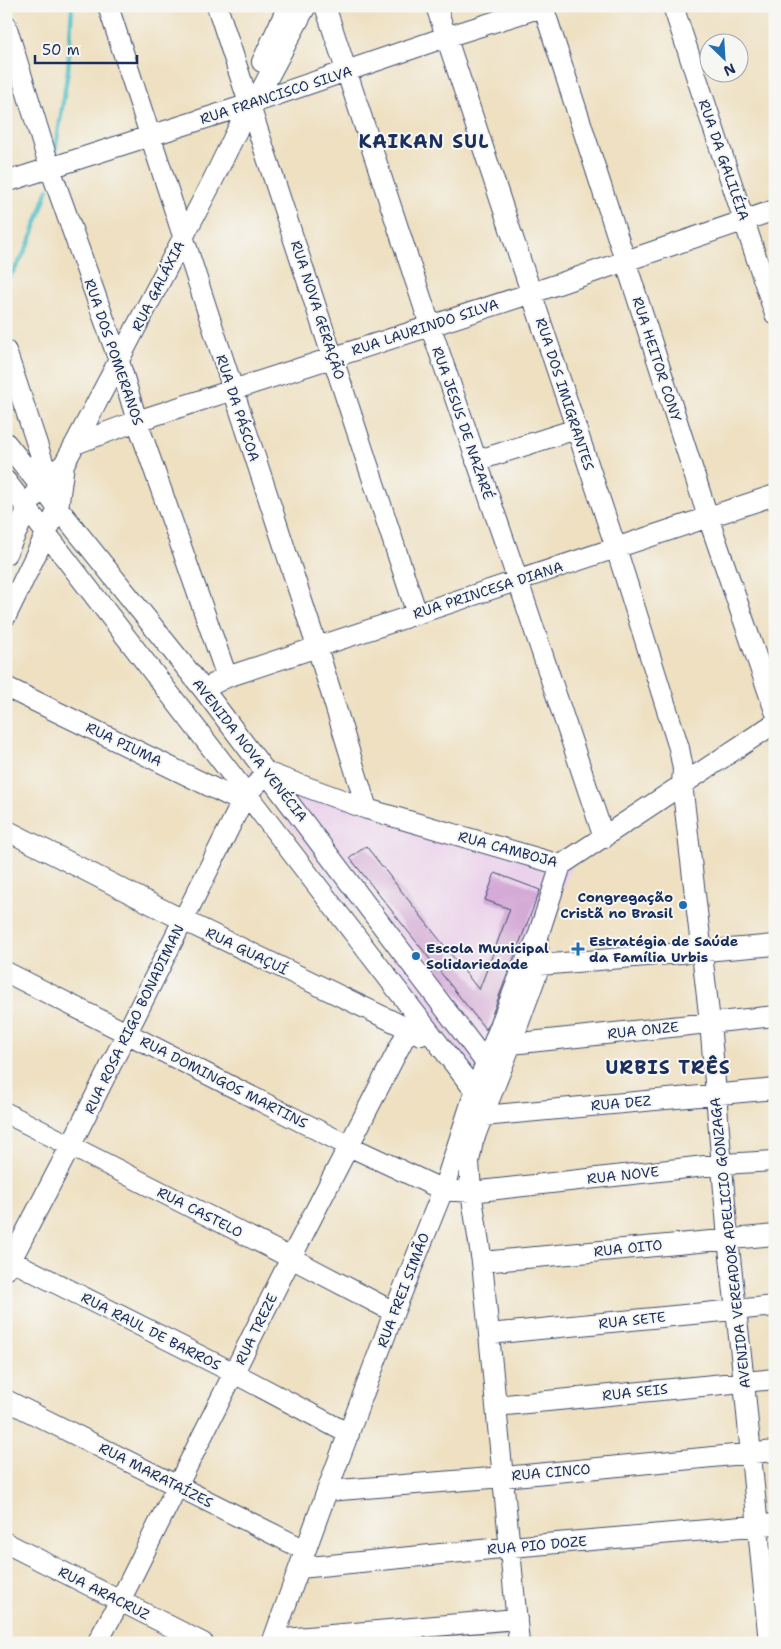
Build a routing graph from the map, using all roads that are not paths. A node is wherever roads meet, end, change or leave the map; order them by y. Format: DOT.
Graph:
graph roads {
  1 [pos="108,6"];
  2 [pos="217,6"];
  3 [pos="288,6"];
  4 [pos="306,6"];
  5 [pos="325,6"];
  6 [pos="436,6"];
  7 [pos="544,6"];
  8 [pos="673,6"];
  9 [pos="6,25"];
  10 [pos="446,37"];
  11 [pos="345,72"];
  12 [pos="251,100"];
  13 [pos="152,136"];
  14 [pos="50,168"];
  15 [pos="6,182"];
  16 [pos="775,210"];
  17 [pos="745,220"];
  18 [pos="182,238"];
  19 [pos="625,260"];
  20 [pos="532,292"];
  21 [pos="775,314"];
  22 [pos="430,325"];
  23 [pos="6,351"];
  24 [pos="333,356"];
  25 [pos="119,361"];
  26 [pos="232,390"];
  27 [pos="138,421"];
  28 [pos="576,430"];
  29 [pos="6,443"];
  30 [pos="75,444"];
  31 [pos="476,461"];
  32 [pos="64,464"];
  33 [pos="6,481"];
  34 [pos="44,481"];
  35 [pos="775,495"];
  36 [pos="58,508"];
  37 [pos="28,510"];
  38 [pos="708,517"];
  39 [pos="47,534"];
  40 [pos="616,548"];
  41 [pos="6,554"];
  42 [pos="518,581"];
  43 [pos="417,614"];
  44 [pos="6,616"];
  45 [pos="317,647"];
  46 [pos="184,665"];
  47 [pos="227,677"];
  48 [pos="163,685"];
  49 [pos="6,687"];
  50 [pos="203,689"];
  51 [pos="775,712"];
  52 [pos="775,723"];
  53 [pos="268,773"];
  54 [pos="682,784"];
  55 [pos="244,798"];
  56 [pos="367,809"];
  57 [pos="6,830"];
  58 [pos="604,838"];
  59 [pos="561,865"];
  60 [pos="183,920"];
  61 [pos="775,945"];
  62 [pos="702,951"];
  63 [pos="531,966"];
  64 [pos="416,970"];
  65 [pos="6,972"];
  66 [pos="394,987"];
  67 [pos="775,1016"];
  68 [pos="710,1022"];
  69 [pos="413,1023"];
  70 [pos="127,1033"];
  71 [pos="511,1044"];
  72 [pos="486,1063"];
  73 [pos="775,1089"];
  74 [pos="475,1091"];
  75 [pos="715,1094"];
  76 [pos="6,1113"];
  77 [pos="476,1113"];
  78 [pos="71,1145"];
  79 [pos="349,1146"];
  80 [pos="775,1160"];
  81 [pos="723,1164"];
  82 [pos="442,1190"];
  83 [pos="471,1192"];
  84 [pos="775,1235"];
  85 [pos="728,1239"];
  86 [pos="291,1258"];
  87 [pos="482,1262"];
  88 [pos="8,1263"];
  89 [pos="775,1306"];
  90 [pos="737,1309"];
  91 [pos="394,1312"];
  92 [pos="489,1334"];
  93 [pos="234,1373"];
  94 [pos="775,1379"];
  95 [pos="744,1382"];
  96 [pos="6,1400"];
  97 [pos="496,1406"];
  98 [pos="348,1434"];
  99 [pos="775,1451"];
  100 [pos="751,1453"];
  101 [pos="504,1477"];
  102 [pos="178,1485"];
  103 [pos="326,1491"];
  104 [pos="766,1525"];
  105 [pos="6,1542"];
  106 [pos="511,1547"];
  107 [pos="302,1559"];
  108 [pos="769,1596"];
  109 [pos="120,1602"];
  110 [pos="517,1619"];
  111 [pos="374,1638"];
  112 [pos="273,1642"];
  113 [pos="97,1643"];
  114 [pos="202,1643"];
  115 [pos="519,1643"];
  116 [pos="769,1643"];
  1 -- 13 [label="street, RUA DA PÁSCOA"];
  2 -- 12 [label="street, RUA NOVA GERAÇÃO"];
  3 -- 12 [label="street, RUA GALÁXIA"];
  4 -- 12 [label="street, RUA GALÁXIA"];
  5 -- 11 [label="street, RUA JESUS DE NAZARÉ"];
  6 -- 10 [label="street, RUA DOS IMIGRANTES"];
  7 -- 10 [label="street, RUA FRANCISCO SILVA"];
  7 -- 19 [label="street, RUA HEITOR CONY"];
  8 -- 17 [label="street, RUA DA GALILÉIA"];
  9 -- 14 [label="street, RUA DOS POMERANOS"];
  10 -- 11 [label="street, RUA FRANCISCO SILVA"];
  10 -- 20 [label="street, RUA DOS IMIGRANTES"];
  11 -- 12 [label="street, RUA FRANCISCO SILVA"];
  11 -- 22 [label="street, RUA JESUS DE NAZARÉ"];
  12 -- 13 [label="street, RUA FRANCISCO SILVA"];
  12 -- 18 [label="street, RUA GALÁXIA"];
  12 -- 24 [label="street, RUA NOVA GERAÇÃO"];
  13 -- 14 [label="street, RUA FRANCISCO SILVA"];
  13 -- 18 [label="street, RUA DA PÁSCOA"];
  14 -- 15 [label="street, RUA FRANCISCO SILVA"];
  14 -- 25 [label="street, RUA DOS POMERANOS"];
  16 -- 17 [label="street, RUA LAURINDO SILVA"];
  17 -- 19 [label="street, RUA LAURINDO SILVA"];
  17 -- 21 [label="street, RUA DA GALILÉIA"];
  18 -- 25 [label="street, RUA GALÁXIA"];
  18 -- 26 [label="street, RUA DA PÁSCOA"];
  19 -- 20 [label="street, RUA LAURINDO SILVA"];
  19 -- 38 [label="street, RUA HEITOR CONY"];
  20 -- 22 [label="street, RUA LAURINDO SILVA"];
  20 -- 28 [label="street, RUA DOS IMIGRANTES"];
  22 -- 24 [label="street, RUA LAURINDO SILVA"];
  22 -- 31 [label="street, RUA JESUS DE NAZARÉ"];
  23 -- 34 [label="street"];
  24 -- 26 [label="street, RUA LAURINDO SILVA"];
  24 -- 43 [label="street, RUA NOVA GERAÇÃO"];
  25 -- 27 [label="street, RUA DOS POMERANOS"];
  25 -- 30 [label="street, RUA GALÁXIA"];
  26 -- 27 [label="street, RUA LAURINDO SILVA"];
  26 -- 45 [label="street, RUA DA PÁSCOA"];
  27 -- 30 [label="street, RUA LAURINDO SILVA"];
  27 -- 47 [label="street, RUA DOS POMERANOS"];
  28 -- 31 [label="street"];
  28 -- 40 [label="street, RUA DOS IMIGRANTES"];
  29 -- 34 [label="street, AVENIDA NOVA VENÉCIA"];
  30 -- 32 [label="street, RUA GALÁXIA"];
  31 -- 42 [label="street, RUA JESUS DE NAZARÉ"];
  32 -- 34 [label="street, RUA GALÁXIA"];
  32 -- 36 [label="street"];
  33 -- 37 [label="street, AVENIDA NOVA VENÉCIA"];
  34 -- 36 [label="street, AVENIDA NOVA VENÉCIA"];
  34 -- 37 [label="street"];
  35 -- 38 [label="street, RUA PRINCESA DIANA"];
  36 -- 39 [label="street"];
  36 -- 46 [label="street, AVENIDA NOVA VENÉCIA"];
  37 -- 39 [label="street, AVENIDA NOVA VENÉCIA"];
  37 -- 41 [label="street"];
  38 -- 40 [label="street, RUA PRINCESA DIANA"];
  38 -- 51 [label="street, RUA HEITOR CONY"];
  39 -- 44 [label="street"];
  39 -- 48 [label="street, AVENIDA NOVA VENÉCIA"];
  40 -- 42 [label="street, RUA PRINCESA DIANA"];
  40 -- 54 [label="street, RUA DOS IMIGRANTES"];
  42 -- 43 [label="street, RUA PRINCESA DIANA"];
  42 -- 58 [label="street, RUA JESUS DE NAZARÉ"];
  43 -- 45 [label="street, RUA PRINCESA DIANA"];
  45 -- 47 [label="street, RUA PRINCESA DIANA"];
  45 -- 56 [label="street, RUA DA PÁSCOA"];
  46 -- 48 [label="street"];
  46 -- 50 [label="street, AVENIDA NOVA VENÉCIA"];
  47 -- 50 [label="street, RUA PRINCESA DIANA"];
  48 -- 55 [label="street, AVENIDA NOVA VENÉCIA"];
  49 -- 55 [label="street, RUA PIUMA"];
  50 -- 53 [label="street, AVENIDA NOVA VENÉCIA"];
  52 -- 54 [label="street, RUA CAMBOJA"];
  53 -- 55 [label="street, RUA ROSA RIGO BONADIMAN"];
  53 -- 56 [label="street, RUA CAMBOJA"];
  53 -- 64 [label="street, AVENIDA NOVA VENÉCIA"];
  54 -- 58 [label="street, RUA CAMBOJA"];
  54 -- 62 [label="street, AVENIDA VEREADOR ADELICIO GONZAGA"];
  55 -- 60 [label="street, RUA ROSA RIGO BONADIMAN"];
  55 -- 66 [label="street, AVENIDA NOVA VENÉCIA"];
  56 -- 59 [label="street, RUA CAMBOJA"];
  57 -- 60 [label="street, RUA GUAÇUÍ"];
  58 -- 59 [label="street, RUA CAMBOJA"];
  59 -- 63 [label="street, RUA FREI SIMÃO"];
  60 -- 69 [label="street, RUA GUAÇUÍ"];
  60 -- 70 [label="street, RUA ROSA RIGO BONADIMAN"];
  61 -- 62 [label="street"];
  62 -- 63 [label="street"];
  62 -- 68 [label="street, AVENIDA VEREADOR ADELICIO GONZAGA"];
  63 -- 71 [label="street, RUA FREI SIMÃO"];
  63 -- 72 [label="street, RUA FREI SIMÃO"];
  64 -- 66 [label="street"];
  64 -- 72 [label="street, AVENIDA NOVA VENÉCIA"];
  65 -- 70 [label="street, RUA DOMINGOS MARTINS"];
  66 -- 69 [label="street, AVENIDA NOVA VENÉCIA"];
  67 -- 68 [label="street, RUA ONZE"];
  68 -- 71 [label="street, RUA ONZE"];
  68 -- 75 [label="street, AVENIDA VEREADOR ADELICIO GONZAGA"];
  69 -- 74 [label="street, AVENIDA NOVA VENÉCIA"];
  69 -- 79 [label="street, RUA TREZE"];
  70 -- 78 [label="street, RUA ROSA RIGO BONADIMAN"];
  70 -- 79 [label="street, RUA DOMINGOS MARTINS"];
  71 -- 77 [label="street, RUA FREI SIMÃO"];
  72 -- 74 [label="street, RUA FREI SIMÃO"];
  73 -- 75 [label="street, RUA DEZ"];
  74 -- 77 [label="street, RUA FREI SIMÃO"];
  75 -- 77 [label="street, RUA DEZ"];
  75 -- 81 [label="street, AVENIDA VEREADOR ADELICIO GONZAGA"];
  76 -- 78 [label="street, RUA CASTELO"];
  77 -- 82 [label="street, RUA FREI SIMÃO"];
  77 -- 83 [label="street"];
  78 -- 86 [label="street, RUA CASTELO"];
  78 -- 88 [label="street, RUA ROSA RIGO BONADIMAN"];
  79 -- 82 [label="street, RUA DOMINGOS MARTINS"];
  79 -- 86 [label="street, RUA TREZE"];
  80 -- 81 [label="street, RUA NOVE"];
  81 -- 83 [label="street, RUA NOVE"];
  81 -- 85 [label="street, AVENIDA VEREADOR ADELICIO GONZAGA"];
  82 -- 83 [label="street, RUA NOVE"];
  82 -- 91 [label="street, RUA FREI SIMÃO"];
  83 -- 87 [label="street"];
  84 -- 85 [label="street, RUA OITO"];
  85 -- 87 [label="street, RUA OITO"];
  85 -- 90 [label="street, AVENIDA VEREADOR ADELICIO GONZAGA"];
  86 -- 91 [label="street, RUA CASTELO"];
  86 -- 93 [label="street, RUA TREZE"];
  87 -- 92 [label="street"];
  88 -- 93 [label="street, RUA RAUL DE BARROS"];
  89 -- 90 [label="street, RUA SETE"];
  90 -- 92 [label="street, RUA SETE"];
  90 -- 95 [label="street, AVENIDA VEREADOR ADELICIO GONZAGA"];
  91 -- 98 [label="street, RUA FREI SIMÃO"];
  92 -- 97 [label="street"];
  93 -- 98 [label="street, RUA RAUL DE BARROS"];
  93 -- 102 [label="street, RUA TREZE"];
  94 -- 95 [label="street, RUA SEIS"];
  95 -- 97 [label="street, RUA SEIS"];
  95 -- 100 [label="street, AVENIDA VEREADOR ADELICIO GONZAGA"];
  96 -- 102 [label="street, RUA MARATAÍZES"];
  97 -- 101 [label="street"];
  98 -- 103 [label="street, RUA FREI SIMÃO"];
  99 -- 100 [label="street, RUA CINCO"];
  100 -- 101 [label="street, RUA CINCO"];
  100 -- 104 [label="street, AVENIDA VEREADOR ADELICIO GONZAGA"];
  101 -- 103 [label="street, RUA CINCO"];
  101 -- 106 [label="street"];
  102 -- 107 [label="street, RUA MARATAÍZES"];
  102 -- 109 [label="street, RUA TREZE"];
  103 -- 107 [label="street, RUA FREI SIMÃO"];
  104 -- 106 [label="street, RUA PIO DOZE"];
  104 -- 108 [label="street, AVENIDA VEREADOR ADELICIO GONZAGA"];
  105 -- 109 [label="street, RUA ARACRUZ"];
  106 -- 107 [label="street, RUA PIO DOZE"];
  106 -- 110 [label="street"];
  107 -- 112 [label="street, RUA FREI SIMÃO"];
  108 -- 116 [label="street, AVENIDA VEREADOR ADELICIO GONZAGA"];
  109 -- 113 [label="street, RUA TREZE"];
  109 -- 114 [label="street, RUA ARACRUZ"];
  110 -- 111 [label="street"];
  110 -- 115 [label="street"];
  111 -- 112 [label="street"];
}
